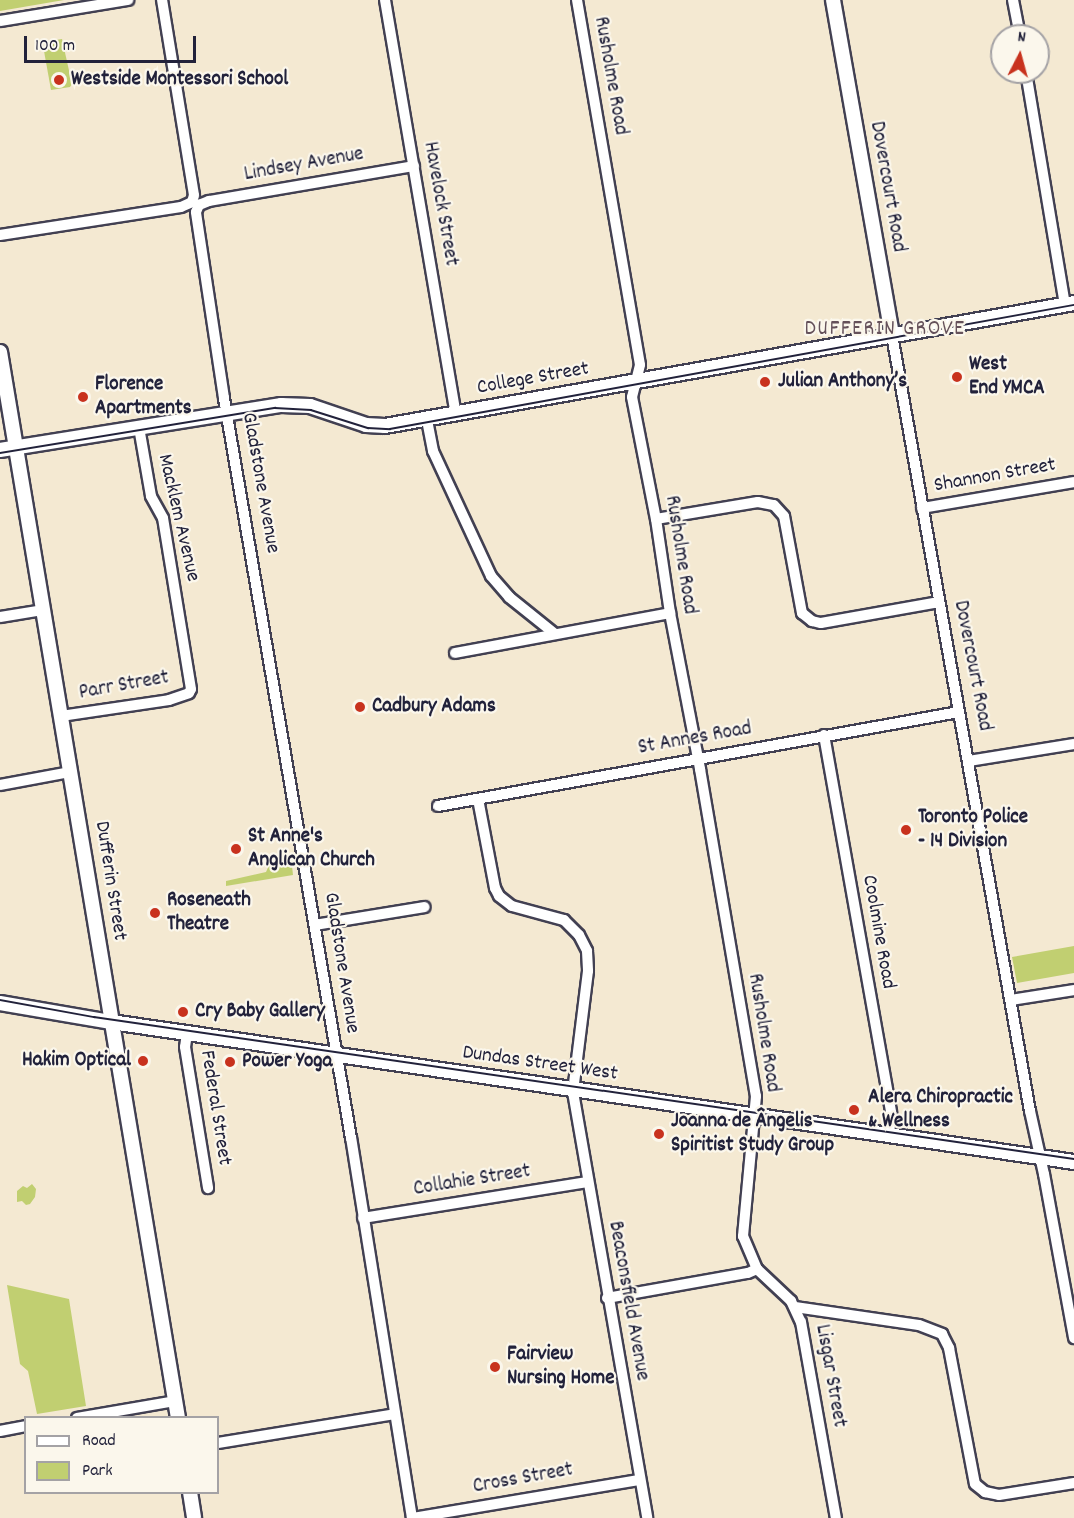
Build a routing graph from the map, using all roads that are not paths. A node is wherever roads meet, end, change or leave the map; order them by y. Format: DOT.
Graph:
graph roads {
  1 [pos="128,0"];
  2 [pos="162,0"];
  3 [pos="385,0"];
  4 [pos="577,0"];
  5 [pos="833,0"];
  6 [pos="1013,0"];
  7 [pos="0,21"];
  8 [pos="1018,24"];
  9 [pos="1028,84"];
  10 [pos="414,165"];
  11 [pos="201,203"];
  12 [pos="0,235"];
  13 [pos="1069,304"];
  14 [pos="892,335"];
  15 [pos="0,352"];
  16 [pos="636,382"];
  17 [pos="227,411"];
  18 [pos="456,414"];
  19 [pos="427,420"];
  20 [pos="139,427"];
  21 [pos="16,447"];
  22 [pos="0,450"];
  23 [pos="1074,482"];
  24 [pos="922,508"];
  25 [pos="656,519"];
  26 [pos="939,602"];
  27 [pos="43,610"];
  28 [pos="670,613"];
  29 [pos="0,617"];
  30 [pos="555,634"];
  31 [pos="455,652"];
  32 [pos="191,689"];
  33 [pos="959,712"];
  34 [pos="61,716"];
  35 [pos="824,735"];
  36 [pos="1074,744"];
  37 [pos="698,758"];
  38 [pos="969,761"];
  39 [pos="70,772"];
  40 [pos="0,785"];
  41 [pos="478,799"];
  42 [pos="438,806"];
  43 [pos="425,907"];
  44 [pos="315,925"];
  45 [pos="1074,990"];
  46 [pos="1011,1000"];
  47 [pos="0,1003"];
  48 [pos="111,1022"];
  49 [pos="187,1033"];
  50 [pos="336,1055"];
  51 [pos="573,1090"];
  52 [pos="755,1116"];
  53 [pos="889,1136"];
  54 [pos="1040,1157"];
  55 [pos="1074,1162"];
  56 [pos="587,1182"];
  57 [pos="208,1188"];
  58 [pos="363,1218"];
  59 [pos="757,1269"];
  60 [pos="607,1298"];
  61 [pos="795,1307"];
  62 [pos="1074,1338"];
  63 [pos="175,1401"];
  64 [pos="395,1414"];
  65 [pos="89,1416"];
  66 [pos="178,1416"];
  67 [pos="24,1426"];
  68 [pos="0,1431"];
  69 [pos="219,1443"];
  70 [pos="640,1479"];
  71 [pos="1074,1483"];
  72 [pos="190,1494"];
  73 [pos="195,1518"];
  74 [pos="412,1518"];
  75 [pos="647,1518"];
  76 [pos="836,1518"];
  1 -- 7 [label="street"];
  2 -- 12 [label="street"];
  3 -- 10 [label="street, Havelock Street"];
  4 -- 16 [label="street, Rusholme Road"];
  5 -- 14 [label="main road, Dovercourt Road"];
  6 -- 8 [label="street"];
  9 -- 13 [label="street"];
  10 -- 11 [label="street, Lindsey Avenue"];
  10 -- 18 [label="street, Havelock Street"];
  11 -- 17 [label="street, Gladstone Avenue"];
  13 -- 14 [label="main road, College Street"];
  14 -- 16 [label="main road, College Street"];
  14 -- 24 [label="street, Dovercourt Road"];
  15 -- 21 [label="main road, Dufferin Street"];
  16 -- 18 [label="main road, College Street"];
  16 -- 25 [label="street, Rusholme Road"];
  17 -- 19 [label="main road, College Street"];
  17 -- 20 [label="main road, College Street"];
  17 -- 44 [label="street, Gladstone Avenue"];
  18 -- 19 [label="main road, College Street"];
  19 -- 30 [label="street"];
  20 -- 21 [label="main road, College Street"];
  20 -- 32 [label="street, Macklem Avenue"];
  21 -- 22 [label="main road, College Street"];
  21 -- 27 [label="main road, Dufferin Street"];
  23 -- 24 [label="street, Shannon Street"];
  24 -- 26 [label="street, Dovercourt Road"];
  25 -- 26 [label="street"];
  25 -- 28 [label="street, Rusholme Road"];
  26 -- 33 [label="street, Dovercourt Road"];
  27 -- 29 [label="street"];
  27 -- 34 [label="main road, Dufferin Street"];
  28 -- 30 [label="street"];
  28 -- 37 [label="street, Rusholme Road"];
  30 -- 31 [label="street"];
  32 -- 34 [label="street, Parr Street"];
  33 -- 35 [label="street, St Annes Road"];
  33 -- 38 [label="street, Dovercourt Road"];
  34 -- 39 [label="main road, Dufferin Street"];
  35 -- 37 [label="street, St Annes Road"];
  35 -- 53 [label="street, Coolmine Road"];
  36 -- 38 [label="street"];
  37 -- 41 [label="street, St Annes Road"];
  37 -- 52 [label="street, Rusholme Road"];
  38 -- 46 [label="street, Dovercourt Road"];
  39 -- 40 [label="street"];
  39 -- 48 [label="main road, Dufferin Street"];
  41 -- 42 [label="street, St Annes Road"];
  41 -- 51 [label="street, Beaconsfield Avenue"];
  43 -- 44 [label="street"];
  44 -- 50 [label="street, Gladstone Avenue"];
  45 -- 46 [label="street"];
  46 -- 54 [label="street, Dovercourt Road"];
  47 -- 48 [label="main road, Dundas Street West"];
  48 -- 49 [label="main road, Dundas Street West"];
  48 -- 63 [label="main road, Dufferin Street"];
  49 -- 50 [label="main road, Dundas Street West"];
  49 -- 57 [label="street, Federal Street"];
  50 -- 51 [label="main road, Dundas Street West"];
  50 -- 58 [label="street, Gladstone Avenue"];
  51 -- 52 [label="main road, Dundas Street West"];
  51 -- 56 [label="street, Beaconsfield Avenue"];
  52 -- 53 [label="main road, Dundas Street West"];
  52 -- 59 [label="street, Lisgar Street"];
  53 -- 54 [label="main road, Dundas Street West"];
  54 -- 55 [label="main road, Dundas Street West"];
  54 -- 62 [label="street, Dovercourt Road"];
  56 -- 58 [label="street, Collahie Street"];
  56 -- 60 [label="street, Beaconsfield Avenue"];
  58 -- 64 [label="street, Gladstone Avenue"];
  59 -- 60 [label="street"];
  59 -- 61 [label="street, Lisgar Street"];
  60 -- 70 [label="street, Beaconsfield Avenue"];
  61 -- 71 [label="street"];
  61 -- 76 [label="street, Lisgar Street"];
  63 -- 65 [label="street"];
  63 -- 66 [label="main road, Dufferin Street"];
  64 -- 69 [label="street"];
  64 -- 74 [label="street, Gladstone Avenue"];
  67 -- 68 [label="street"];
  70 -- 74 [label="street, Cross Street"];
  70 -- 75 [label="street, Beaconsfield Avenue"];
  72 -- 73 [label="main road"];
}
